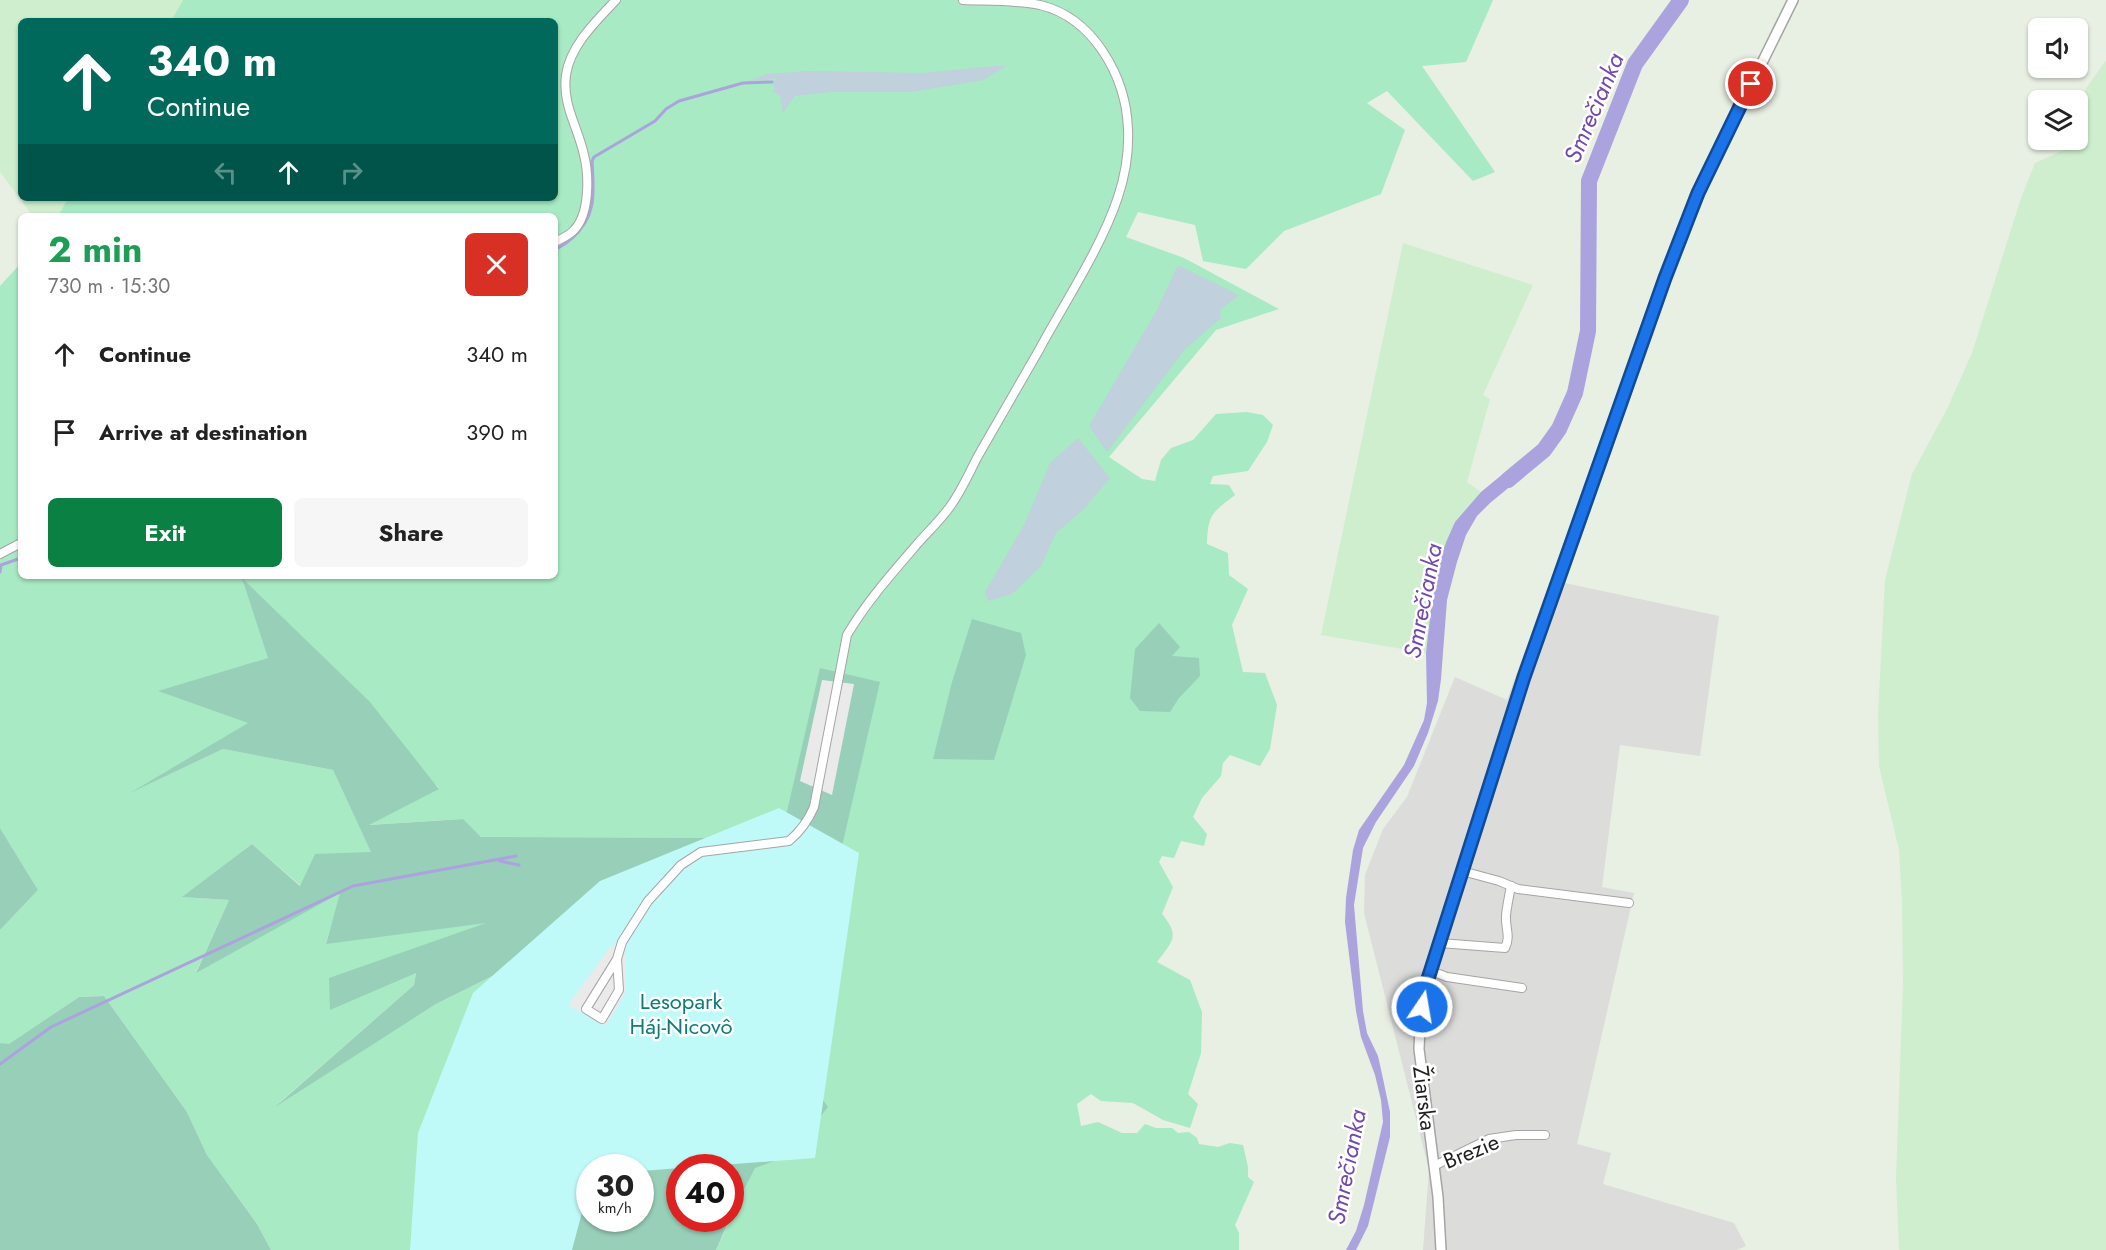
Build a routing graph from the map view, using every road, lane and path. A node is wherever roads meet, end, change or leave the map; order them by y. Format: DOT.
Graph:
graph roads {
  1 [pos="616,0"];
  2 [pos="963,0"];
  3 [pos="1793,0"];
  4 [pos="558,240"];
  5 [pos="18,545"];
  6 [pos="0,554"];
  7 [pos="1462,871"];
  8 [pos="1511,886"];
  9 [pos="1629,903"];
  10 [pos="1440,942"];
  11 [pos="617,959"];
  12 [pos="1431,971"];
  13 [pos="1522,988"];
  14 [pos="1545,1135"];
  15 [pos="1434,1166"];
  16 [pos="1441,1250"];
  1 -- 4 [label="street"];
  2 -- 11 [label="street"];
  3 -- 7 [label="street, Žiarska"];
  5 -- 6 [label="street"];
  7 -- 8 [label="street"];
  7 -- 10 [label="street, Žiarska"];
  8 -- 9 [label="street"];
  8 -- 10 [label="street"];
  10 -- 12 [label="street, Žiarska"];
  11 -- 11 [label="street"];
  12 -- 13 [label="street"];
  12 -- 15 [label="street, Žiarska"];
  14 -- 15 [label="street, Brezie"];
  15 -- 16 [label="street, Žiarska"];
}
